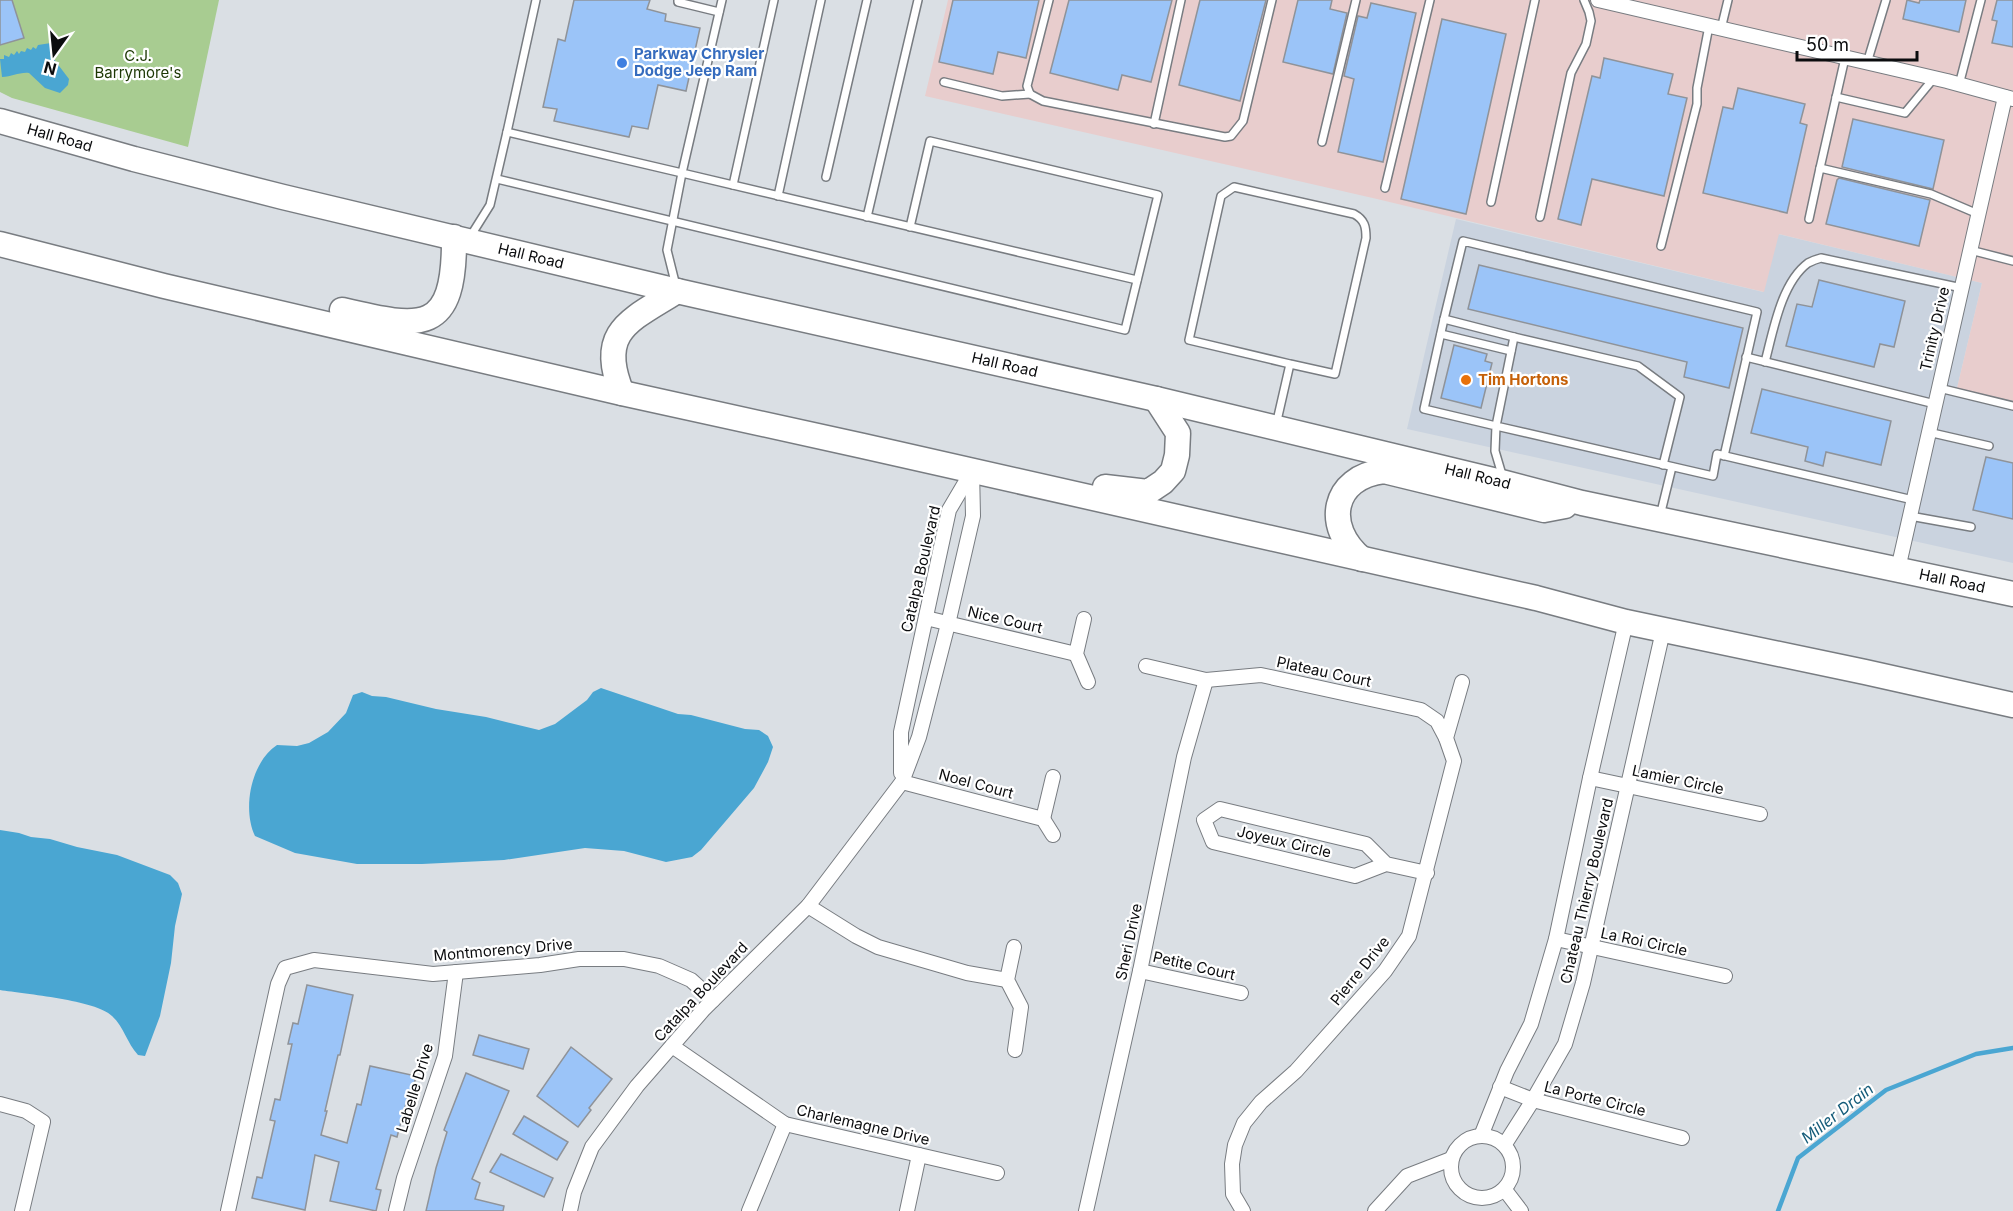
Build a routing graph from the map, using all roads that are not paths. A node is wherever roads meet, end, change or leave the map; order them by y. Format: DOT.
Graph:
graph roads {
  1 [pos="536,0"];
  2 [pos="678,0"];
  3 [pos="722,0"];
  4 [pos="774,0"];
  5 [pos="821,0"];
  6 [pos="867,0"];
  7 [pos="918,0"];
  8 [pos="1049,0"];
  9 [pos="1180,0"];
  10 [pos="1272,0"];
  11 [pos="1356,0"];
  12 [pos="1430,0"];
  13 [pos="1535,0"];
  14 [pos="1584,0"];
  15 [pos="1598,0"];
  16 [pos="1728,0"];
  17 [pos="1886,0"];
  18 [pos="1980,0"];
  19 [pos="719,12"];
  20 [pos="1715,27"];
  21 [pos="1845,58"];
  22 [pos="1867,63"];
  23 [pos="1934,78"];
  24 [pos="944,82"];
  25 [pos="1959,85"];
  26 [pos="1030,94"];
  27 [pos="1836,97"];
  28 [pos="2009,98"];
  29 [pos="0,121"];
  30 [pos="1154,123"];
  31 [pos="507,132"];
  32 [pos="1322,141"];
  33 [pos="1820,168"];
  34 [pos="682,173"];
  35 [pos="826,177"];
  36 [pos="497,179"];
  37 [pos="733,185"];
  38 [pos="1385,188"];
  39 [pos="778,196"];
  40 [pos="1491,202"];
  41 [pos="1978,214"];
  42 [pos="867,217"];
  43 [pos="1540,217"];
  44 [pos="1809,219"];
  45 [pos="672,221"];
  46 [pos="910,227"];
  47 [pos="461,239"];
  48 [pos="0,244"];
  49 [pos="1660,246"];
  50 [pos="1970,250"];
  51 [pos="2013,261"];
  52 [pos="1137,280"];
  53 [pos="1962,288"];
  54 [pos="677,291"];
  55 [pos="193,292"];
  56 [pos="1444,319"];
  57 [pos="1441,334"];
  58 [pos="1514,337"];
  59 [pos="1511,351"];
  60 [pos="1746,357"];
  61 [pos="1764,362"];
  62 [pos="1290,364"];
  63 [pos="1939,388"];
  64 [pos="622,393"];
  65 [pos="1156,399"];
  66 [pos="1935,404"];
  67 [pos="2013,406"];
  68 [pos="1496,426"];
  69 [pos="1276,428"];
  70 [pos="1928,432"];
  71 [pos="1989,446"];
  72 [pos="1724,456"];
  73 [pos="1668,466"];
  74 [pos="972,470"];
  75 [pos="1505,483"];
  76 [pos="1913,500"];
  77 [pos="1582,503"];
  78 [pos="1910,516"];
  79 [pos="1660,519"];
  80 [pos="1971,527"];
  81 [pos="1362,559"];
  82 [pos="1898,569"];
  83 [pos="2013,594"];
  84 [pos="926,618"];
  85 [pos="1084,619"];
  86 [pos="1626,622"];
  87 [pos="948,624"];
  88 [pos="1664,631"];
  89 [pos="1077,654"];
  90 [pos="1146,666"];
  91 [pos="1206,680"];
  92 [pos="1088,682"];
  93 [pos="1462,682"];
  94 [pos="2013,705"];
  95 [pos="1446,738"];
  96 [pos="1053,777"];
  97 [pos="1590,778"];
  98 [pos="902,782"];
  99 [pos="1627,787"];
  100 [pos="1760,814"];
  101 [pos="1042,819"];
  102 [pos="1053,835"];
  103 [pos="1386,864"];
  104 [pos="1426,873"];
  105 [pos="808,906"];
  106 [pos="1556,939"];
  107 [pos="1014,947"];
  108 [pos="1591,947"];
  109 [pos="1140,971"];
  110 [pos="456,972"];
  111 [pos="1725,976"];
  112 [pos="1006,980"];
  113 [pos="1241,993"];
  114 [pos="713,1000"];
  115 [pos="672,1046"];
  116 [pos="1015,1050"];
  117 [pos="1500,1088"];
  118 [pos="1533,1100"];
  119 [pos="0,1104"];
  120 [pos="785,1124"];
  121 [pos="1481,1136"];
  122 [pos="1682,1138"];
  123 [pos="1505,1144"];
  124 [pos="920,1155"];
  125 [pos="1451,1159"];
  126 [pos="997,1173"];
  127 [pos="1505,1190"];
  128 [pos="22,1211"];
  129 [pos="228,1211"];
  130 [pos="396,1211"];
  131 [pos="570,1211"];
  132 [pos="749,1211"];
  133 [pos="907,1211"];
  134 [pos="1086,1211"];
  135 [pos="1243,1211"];
  136 [pos="1375,1211"];
  137 [pos="1521,1211"];
  1 -- 31 [label="lane"];
  2 -- 19 [label="lane"];
  3 -- 19 [label="lane"];
  4 -- 37 [label="lane"];
  5 -- 39 [label="lane"];
  6 -- 35 [label="lane"];
  7 -- 42 [label="lane"];
  8 -- 26 [label="lane"];
  9 -- 30 [label="lane"];
  10 -- 30 [label="lane"];
  11 -- 32 [label="lane"];
  12 -- 38 [label="lane"];
  13 -- 40 [label="lane"];
  14 -- 43 [label="lane"];
  15 -- 20 [label="street"];
  16 -- 20 [label="lane"];
  17 -- 22 [label="lane"];
  18 -- 25 [label="lane"];
  19 -- 34 [label="lane"];
  20 -- 21 [label="street"];
  20 -- 49 [label="lane"];
  21 -- 22 [label="street"];
  21 -- 27 [label="lane"];
  22 -- 23 [label="street"];
  23 -- 25 [label="street"];
  23 -- 27 [label="lane"];
  24 -- 26 [label="lane"];
  25 -- 28 [label="street"];
  26 -- 30 [label="lane"];
  27 -- 33 [label="lane"];
  28 -- 41 [label="street, Trinity Drive"];
  29 -- 47 [label="highway, Hall Road"];
  31 -- 34 [label="lane"];
  31 -- 36 [label="lane"];
  33 -- 41 [label="lane"];
  33 -- 44 [label="lane"];
  34 -- 37 [label="lane"];
  34 -- 45 [label="lane"];
  36 -- 45 [label="lane"];
  36 -- 47 [label="lane"];
  37 -- 39 [label="lane"];
  39 -- 42 [label="lane"];
  41 -- 50 [label="street, Trinity Drive"];
  42 -- 46 [label="lane"];
  45 -- 52 [label="lane"];
  45 -- 54 [label="lane"];
  46 -- 52 [label="lane"];
  46 -- 52 [label="lane"];
  47 -- 54 [label="highway, Hall Road"];
  47 -- 55 [label="highway"];
  48 -- 55 [label="highway"];
  50 -- 51 [label="lane"];
  50 -- 53 [label="street, Trinity Drive"];
  53 -- 61 [label="lane"];
  53 -- 63 [label="street, Trinity Drive"];
  54 -- 64 [label="highway"];
  54 -- 65 [label="highway, Hall Road"];
  55 -- 64 [label="highway"];
  56 -- 57 [label="lane"];
  56 -- 58 [label="lane"];
  56 -- 60 [label="lane"];
  57 -- 59 [label="lane"];
  57 -- 68 [label="lane"];
  58 -- 59 [label="lane"];
  58 -- 73 [label="lane"];
  59 -- 68 [label="lane"];
  60 -- 61 [label="lane"];
  60 -- 72 [label="lane"];
  61 -- 66 [label="lane"];
  62 -- 62 [label="lane"];
  62 -- 69 [label="lane"];
  63 -- 66 [label="street, Trinity Drive"];
  63 -- 67 [label="lane"];
  64 -- 74 [label="highway"];
  65 -- 69 [label="highway, Hall Road"];
  65 -- 74 [label="highway"];
  66 -- 70 [label="street, Trinity Drive"];
  68 -- 73 [label="lane"];
  68 -- 75 [label="lane"];
  69 -- 75 [label="highway, Hall Road"];
  70 -- 71 [label="lane"];
  70 -- 76 [label="street, Trinity Drive"];
  72 -- 73 [label="lane"];
  72 -- 76 [label="lane"];
  73 -- 79 [label="lane"];
  74 -- 81 [label="highway"];
  74 -- 84 [label="street, Catalpa Boulevard"];
  74 -- 87 [label="street, Catalpa Boulevard"];
  75 -- 77 [label="highway, Hall Road"];
  76 -- 78 [label="street, Trinity Drive"];
  77 -- 79 [label="highway, Hall Road"];
  77 -- 81 [label="highway"];
  78 -- 80 [label="lane"];
  78 -- 82 [label="street, Trinity Drive"];
  79 -- 82 [label="highway, Hall Road"];
  81 -- 86 [label="highway"];
  82 -- 83 [label="highway, Hall Road"];
  84 -- 87 [label="street, Nice Court"];
  84 -- 98 [label="street, Catalpa Boulevard"];
  85 -- 89 [label="street"];
  86 -- 88 [label="highway"];
  86 -- 97 [label="street, Chateau Thierry Boulevard"];
  87 -- 89 [label="street, Nice Court"];
  87 -- 98 [label="street, Catalpa Boulevard"];
  88 -- 94 [label="highway"];
  88 -- 99 [label="street, Chateau Thierry Boulevard"];
  89 -- 92 [label="street"];
  90 -- 91 [label="street, Plateau Court"];
  91 -- 95 [label="street, Plateau Court"];
  91 -- 109 [label="street, Sheri Drive"];
  93 -- 95 [label="street, Pierre Drive"];
  95 -- 104 [label="street, Pierre Drive"];
  96 -- 101 [label="street"];
  97 -- 99 [label="street, Lamier Circle"];
  97 -- 106 [label="street, Chateau Thierry Boulevard"];
  98 -- 101 [label="street, Noel Court"];
  98 -- 105 [label="street, Catalpa Boulevard"];
  99 -- 100 [label="street, Lamier Circle"];
  99 -- 108 [label="street, Chateau Thierry Boulevard"];
  101 -- 102 [label="street"];
  103 -- 103 [label="street, Joyeux Circle"];
  103 -- 104 [label="street"];
  104 -- 135 [label="street, Pierre Drive"];
  105 -- 112 [label="street"];
  105 -- 114 [label="street, Catalpa Boulevard"];
  106 -- 108 [label="street, La Roi Circle"];
  106 -- 117 [label="street, Chateau Thierry Boulevard"];
  107 -- 112 [label="street"];
  108 -- 111 [label="street, La Roi Circle"];
  108 -- 118 [label="street, Chateau Thierry Boulevard"];
  109 -- 113 [label="street, Petite Court"];
  109 -- 134 [label="street, Sheri Drive"];
  110 -- 114 [label="street, Montmorency Drive"];
  110 -- 129 [label="street, Montmorency Drive"];
  110 -- 130 [label="street, Labelle Drive"];
  112 -- 116 [label="street"];
  114 -- 115 [label="street, Catalpa Boulevard"];
  115 -- 120 [label="street, Charlemagne Drive"];
  115 -- 131 [label="street, Catalpa Boulevard"];
  117 -- 118 [label="street, La Porte Circle"];
  117 -- 121 [label="street, Chateau Thierry Boulevard"];
  118 -- 122 [label="street, La Porte Circle"];
  118 -- 123 [label="street, Chateau Thierry Boulevard"];
  119 -- 128 [label="street"];
  120 -- 124 [label="street, Charlemagne Drive"];
  120 -- 132 [label="street"];
  121 -- 123 [label="street"];
  121 -- 125 [label="street"];
  123 -- 127 [label="street"];
  124 -- 126 [label="street, Charlemagne Drive"];
  124 -- 133 [label="street"];
  125 -- 127 [label="street"];
  125 -- 136 [label="street"];
  127 -- 137 [label="street"];
}
